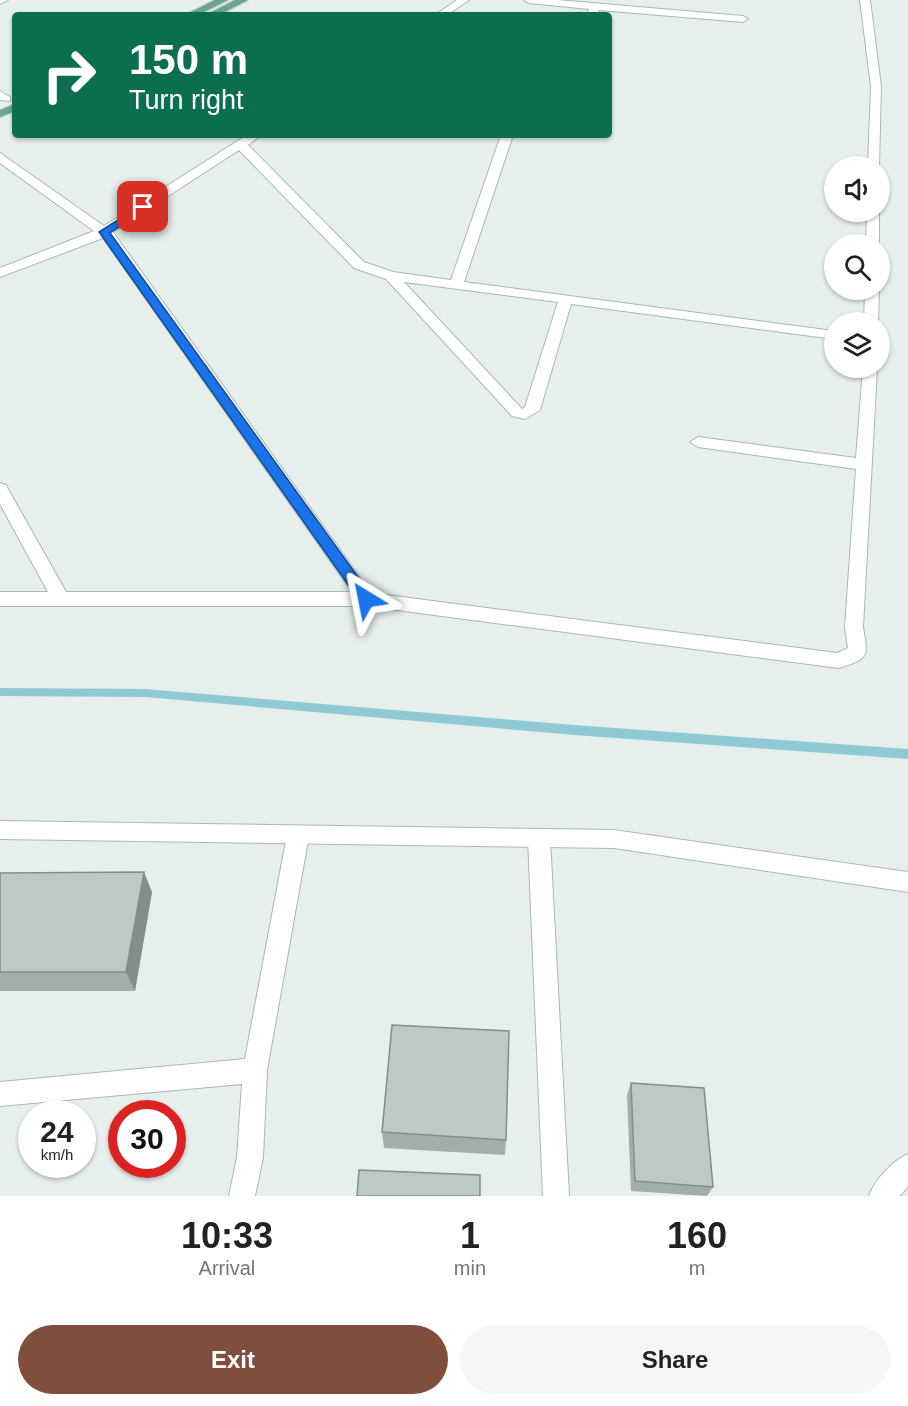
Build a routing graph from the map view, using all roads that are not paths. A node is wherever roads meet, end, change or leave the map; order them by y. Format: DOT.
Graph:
graph roads {
  1 [pos="243,0"];
  2 [pos="464,0"];
  3 [pos="530,0"];
  4 [pos="865,0"];
  5 [pos="220,1"];
  6 [pos="593,11"];
  7 [pos="196,12"];
  8 [pos="217,12"];
  9 [pos="445,12"];
  10 [pos="612,12"];
  11 [pos="612,12"];
  12 [pos="743,19"];
  13 [pos="7,99"];
  14 [pos="0,114"];
  15 [pos="250,138"];
  16 [pos="506,138"];
  17 [pos="240,144"];
  18 [pos="874,156"];
  19 [pos="0,157"];
  20 [pos="104,232"];
  21 [pos="0,273"];
  22 [pos="391,276"];
  23 [pos="456,285"];
  24 [pos="566,301"];
  25 [pos="824,333"];
  26 [pos="869,378"];
  27 [pos="698,442"];
  28 [pos="865,465"];
  29 [pos="0,489"];
  30 [pos="60,598"];
  31 [pos="0,599"];
  32 [pos="366,599"];
  33 [pos="0,830"];
  34 [pos="298,835"];
  35 [pos="538,838"];
  36 [pos="908,882"];
  37 [pos="255,1070"];
  38 [pos="0,1094"];
  39 [pos="908,1167"];
  40 [pos="242,1196"];
  41 [pos="556,1196"];
  42 [pos="882,1196"];
  1 -- 8 [label="main road"];
  2 -- 9 [label="street"];
  3 -- 6 [label="street"];
  4 -- 18 [label="street"];
  5 -- 7 [label="main road"];
  6 -- 10 [label="street"];
  11 -- 12 [label="street"];
  13 -- 14 [label="main road"];
  15 -- 17 [label="street"];
  16 -- 23 [label="street"];
  17 -- 20 [label="street"];
  17 -- 22 [label="street"];
  19 -- 20 [label="street"];
  20 -- 21 [label="street"];
  20 -- 32 [label="street"];
  22 -- 23 [label="street"];
  22 -- 24 [label="street"];
  23 -- 24 [label="street"];
  24 -- 25 [label="street"];
  26 -- 28 [label="street"];
  27 -- 28 [label="street"];
  28 -- 32 [label="street"];
  29 -- 30 [label="street"];
  30 -- 31 [label="street"];
  30 -- 32 [label="street"];
  33 -- 34 [label="street"];
  34 -- 35 [label="street"];
  34 -- 37 [label="street"];
  35 -- 36 [label="street"];
  35 -- 41 [label="street"];
  37 -- 38 [label="street"];
  37 -- 40 [label="street"];
  39 -- 42 [label="street"];
}
